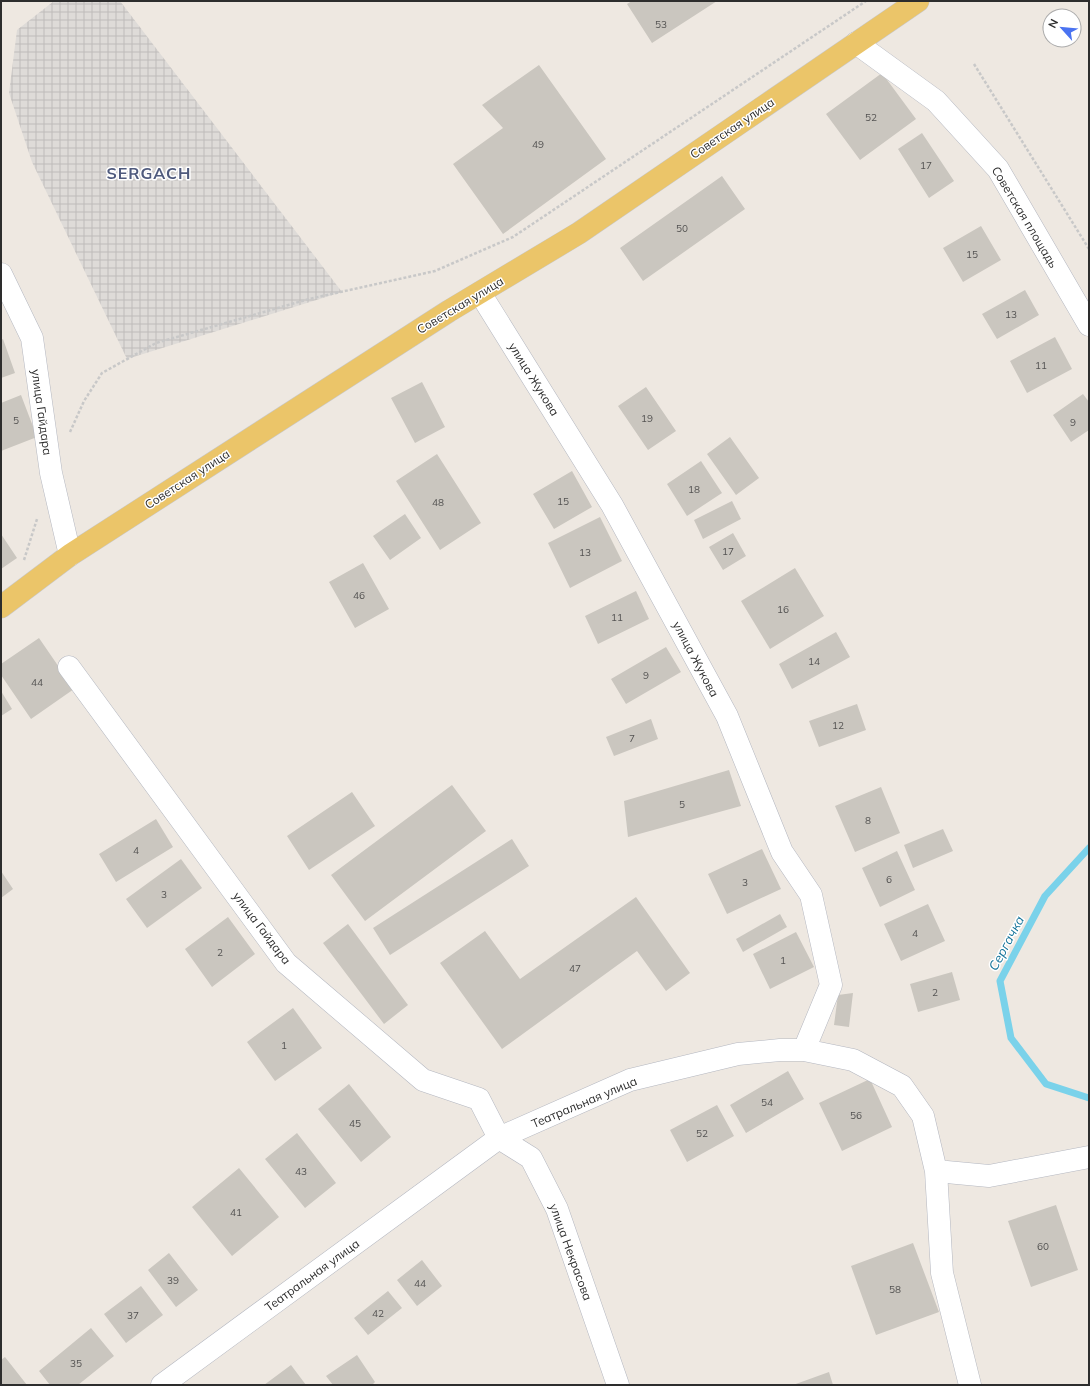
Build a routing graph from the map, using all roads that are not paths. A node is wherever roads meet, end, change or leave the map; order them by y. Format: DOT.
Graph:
graph roads {
  1 [pos="918,1"];
  2 [pos="856,44"];
  3 [pos="1,274"];
  4 [pos="480,293"];
  5 [pos="1089,325"];
  6 [pos="70,555"];
  7 [pos="1,607"];
  8 [pos="69,667"];
  9 [pos="804,1050"];
  10 [pos="499,1138"];
  11 [pos="1089,1157"];
  12 [pos="936,1171"];
  13 [pos="162,1385"];
  14 [pos="618,1385"];
  15 [pos="970,1385"];
  1 -- 2 [label="main road, Советская улица"];
  2 -- 4 [label="main road, Советская улица"];
  2 -- 5 [label="street, Советская площадь"];
  3 -- 6 [label="street, улица Гайдара"];
  4 -- 6 [label="main road, Советская улица"];
  4 -- 9 [label="street, улица Жукова"];
  6 -- 7 [label="main road, Советская улица"];
  8 -- 10 [label="street, улица Гайдара"];
  9 -- 10 [label="street, Театральная улица"];
  9 -- 12 [label="street, Театральная улица"];
  10 -- 13 [label="street, Театральная улица"];
  10 -- 14 [label="street, улица Некрасова"];
  11 -- 12 [label="street"];
  12 -- 15 [label="street, Театральная улица"];
}
